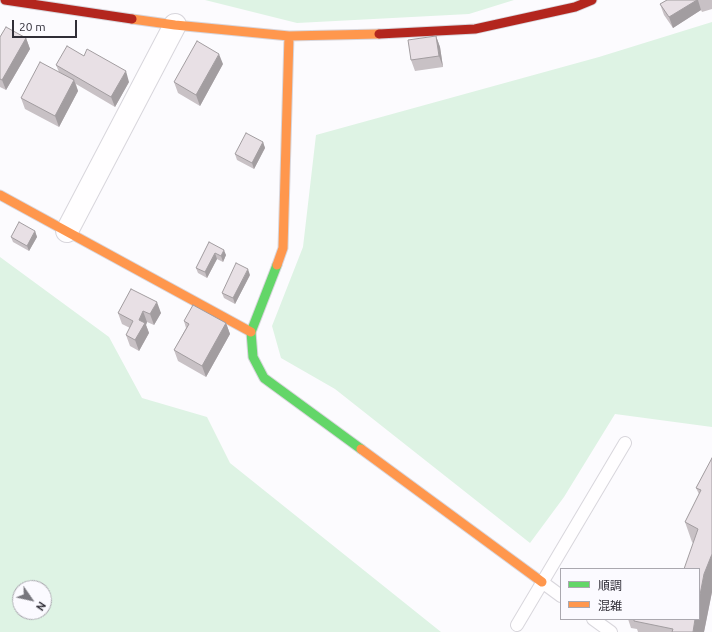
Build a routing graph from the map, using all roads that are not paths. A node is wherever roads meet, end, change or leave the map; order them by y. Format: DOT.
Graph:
graph roads {
  1 [pos="5,0"];
  2 [pos="592,0"];
  3 [pos="175,25"];
  4 [pos="289,36"];
  5 [pos="0,195"];
  6 [pos="67,231"];
  7 [pos="251,332"];
  8 [pos="625,443"];
  9 [pos="542,582"];
  10 [pos="560,595"];
  11 [pos="594,620"];
  12 [pos="517,625"];
  13 [pos="611,632"];
  1 -- 3 [label="street"];
  2 -- 4 [label="street"];
  3 -- 4 [label="street"];
  3 -- 6 [label="street"];
  4 -- 7 [label="street"];
  5 -- 6 [label="street"];
  6 -- 7 [label="street"];
  7 -- 9 [label="street"];
  8 -- 9 [label="lane"];
  9 -- 10 [label="lane"];
  9 -- 12 [label="lane"];
  11 -- 13 [label="lane"];
}
